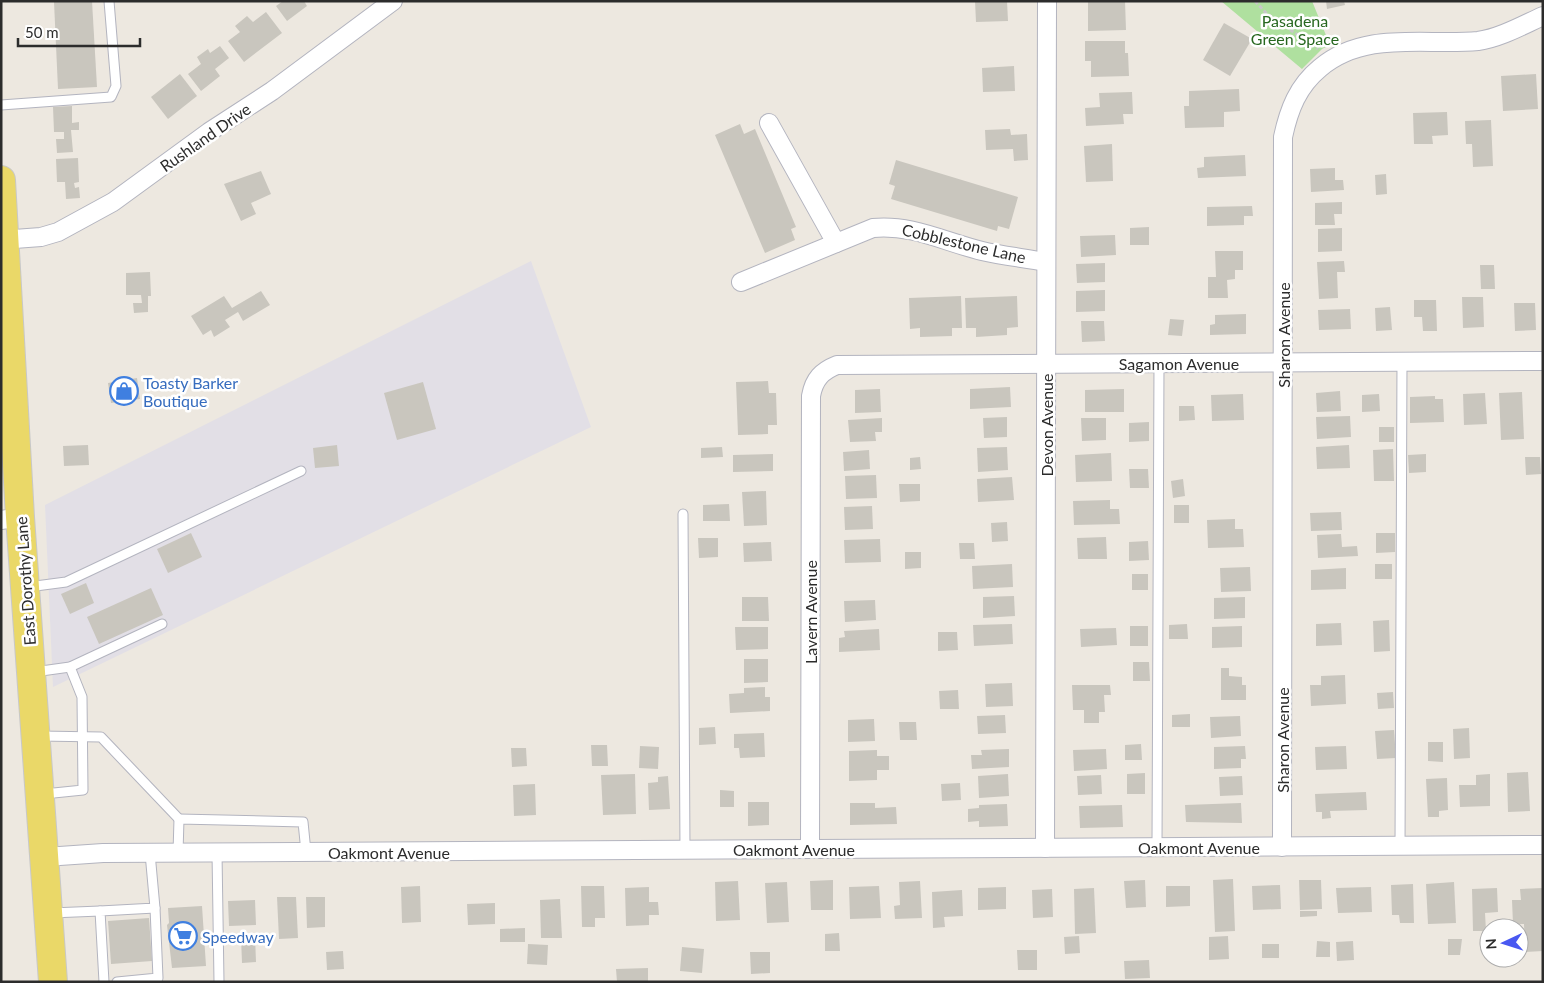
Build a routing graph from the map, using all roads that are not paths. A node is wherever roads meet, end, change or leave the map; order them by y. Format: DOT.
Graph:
graph roads {
  1 [pos="109,1"];
  2 [pos="393,1"];
  3 [pos="1046,1"];
  4 [pos="1543,16"];
  5 [pos="1,105"];
  6 [pos="770,123"];
  7 [pos="1,180"];
  8 [pos="3,240"];
  9 [pos="836,244"];
  10 [pos="1046,262"];
  11 [pos="742,282"];
  12 [pos="1543,361"];
  13 [pos="1282,362"];
  14 [pos="1402,362"];
  15 [pos="1159,363"];
  16 [pos="1046,364"];
  17 [pos="818,377"];
  18 [pos="301,471"];
  19 [pos="683,514"];
  20 [pos="11,519"];
  21 [pos="26,588"];
  22 [pos="162,624"];
  23 [pos="70,667"];
  24 [pos="31,672"];
  25 [pos="81,735"];
  26 [pos="36,736"];
  27 [pos="40,794"];
  28 [pos="178,819"];
  29 [pos="1543,845"];
  30 [pos="1157,846"];
  31 [pos="1400,846"];
  32 [pos="1282,847"];
  33 [pos="1045,848"];
  34 [pos="810,849"];
  35 [pos="685,850"];
  36 [pos="306,852"];
  37 [pos="150,853"];
  38 [pos="178,853"];
  39 [pos="216,853"];
  40 [pos="45,857"];
  41 [pos="154,908"];
  42 [pos="100,911"];
  43 [pos="48,913"];
  44 [pos="53,982"];
  45 [pos="104,982"];
  46 [pos="117,982"];
  47 [pos="219,982"];
  1 -- 5 [label="lane"];
  2 -- 8 [label="street, Rushland Drive"];
  3 -- 10 [label="street, Devon Avenue"];
  4 -- 13 [label="street, Sharon Avenue"];
  6 -- 9 [label="street"];
  7 -- 8 [label="main road, East Dorothy Lane"];
  8 -- 20 [label="main road, East Dorothy Lane"];
  9 -- 10 [label="street, Cobblestone Lane"];
  9 -- 11 [label="street, Cobblestone Lane"];
  10 -- 16 [label="street, Devon Avenue"];
  12 -- 14 [label="street, Sagamon Avenue"];
  13 -- 14 [label="street, Sagamon Avenue"];
  13 -- 15 [label="street, Sagamon Avenue"];
  13 -- 32 [label="street, Sharon Avenue"];
  14 -- 31 [label="lane"];
  15 -- 16 [label="street, Sagamon Avenue"];
  15 -- 30 [label="lane"];
  16 -- 17 [label="street, Sagamon Avenue"];
  16 -- 33 [label="street, Devon Avenue"];
  17 -- 34 [label="street, Lavern Avenue"];
  18 -- 21 [label="lane"];
  19 -- 35 [label="lane"];
  20 -- 21 [label="main road, East Dorothy Lane"];
  21 -- 24 [label="main road, East Dorothy Lane"];
  22 -- 23 [label="lane"];
  23 -- 24 [label="lane"];
  23 -- 25 [label="lane"];
  24 -- 26 [label="main road, East Dorothy Lane"];
  25 -- 26 [label="lane"];
  25 -- 27 [label="lane"];
  25 -- 28 [label="lane"];
  26 -- 27 [label="main road, East Dorothy Lane"];
  27 -- 40 [label="main road, East Dorothy Lane"];
  28 -- 36 [label="lane"];
  28 -- 38 [label="lane"];
  29 -- 31 [label="street, Oakmont Avenue"];
  30 -- 32 [label="street, Oakmont Avenue"];
  30 -- 33 [label="street, Oakmont Avenue"];
  31 -- 32 [label="street, Oakmont Avenue"];
  33 -- 34 [label="street, Oakmont Avenue"];
  34 -- 35 [label="street, Oakmont Avenue"];
  35 -- 36 [label="street, Oakmont Avenue"];
  36 -- 39 [label="street, Oakmont Avenue"];
  37 -- 38 [label="street, Oakmont Avenue"];
  37 -- 40 [label="street, Oakmont Avenue"];
  37 -- 41 [label="lane"];
  38 -- 39 [label="street, Oakmont Avenue"];
  39 -- 47 [label="lane"];
  40 -- 43 [label="main road, East Dorothy Lane"];
  41 -- 42 [label="lane"];
  41 -- 46 [label="lane"];
  42 -- 43 [label="lane"];
  42 -- 45 [label="lane"];
  43 -- 44 [label="main road, East Dorothy Lane"];
}
